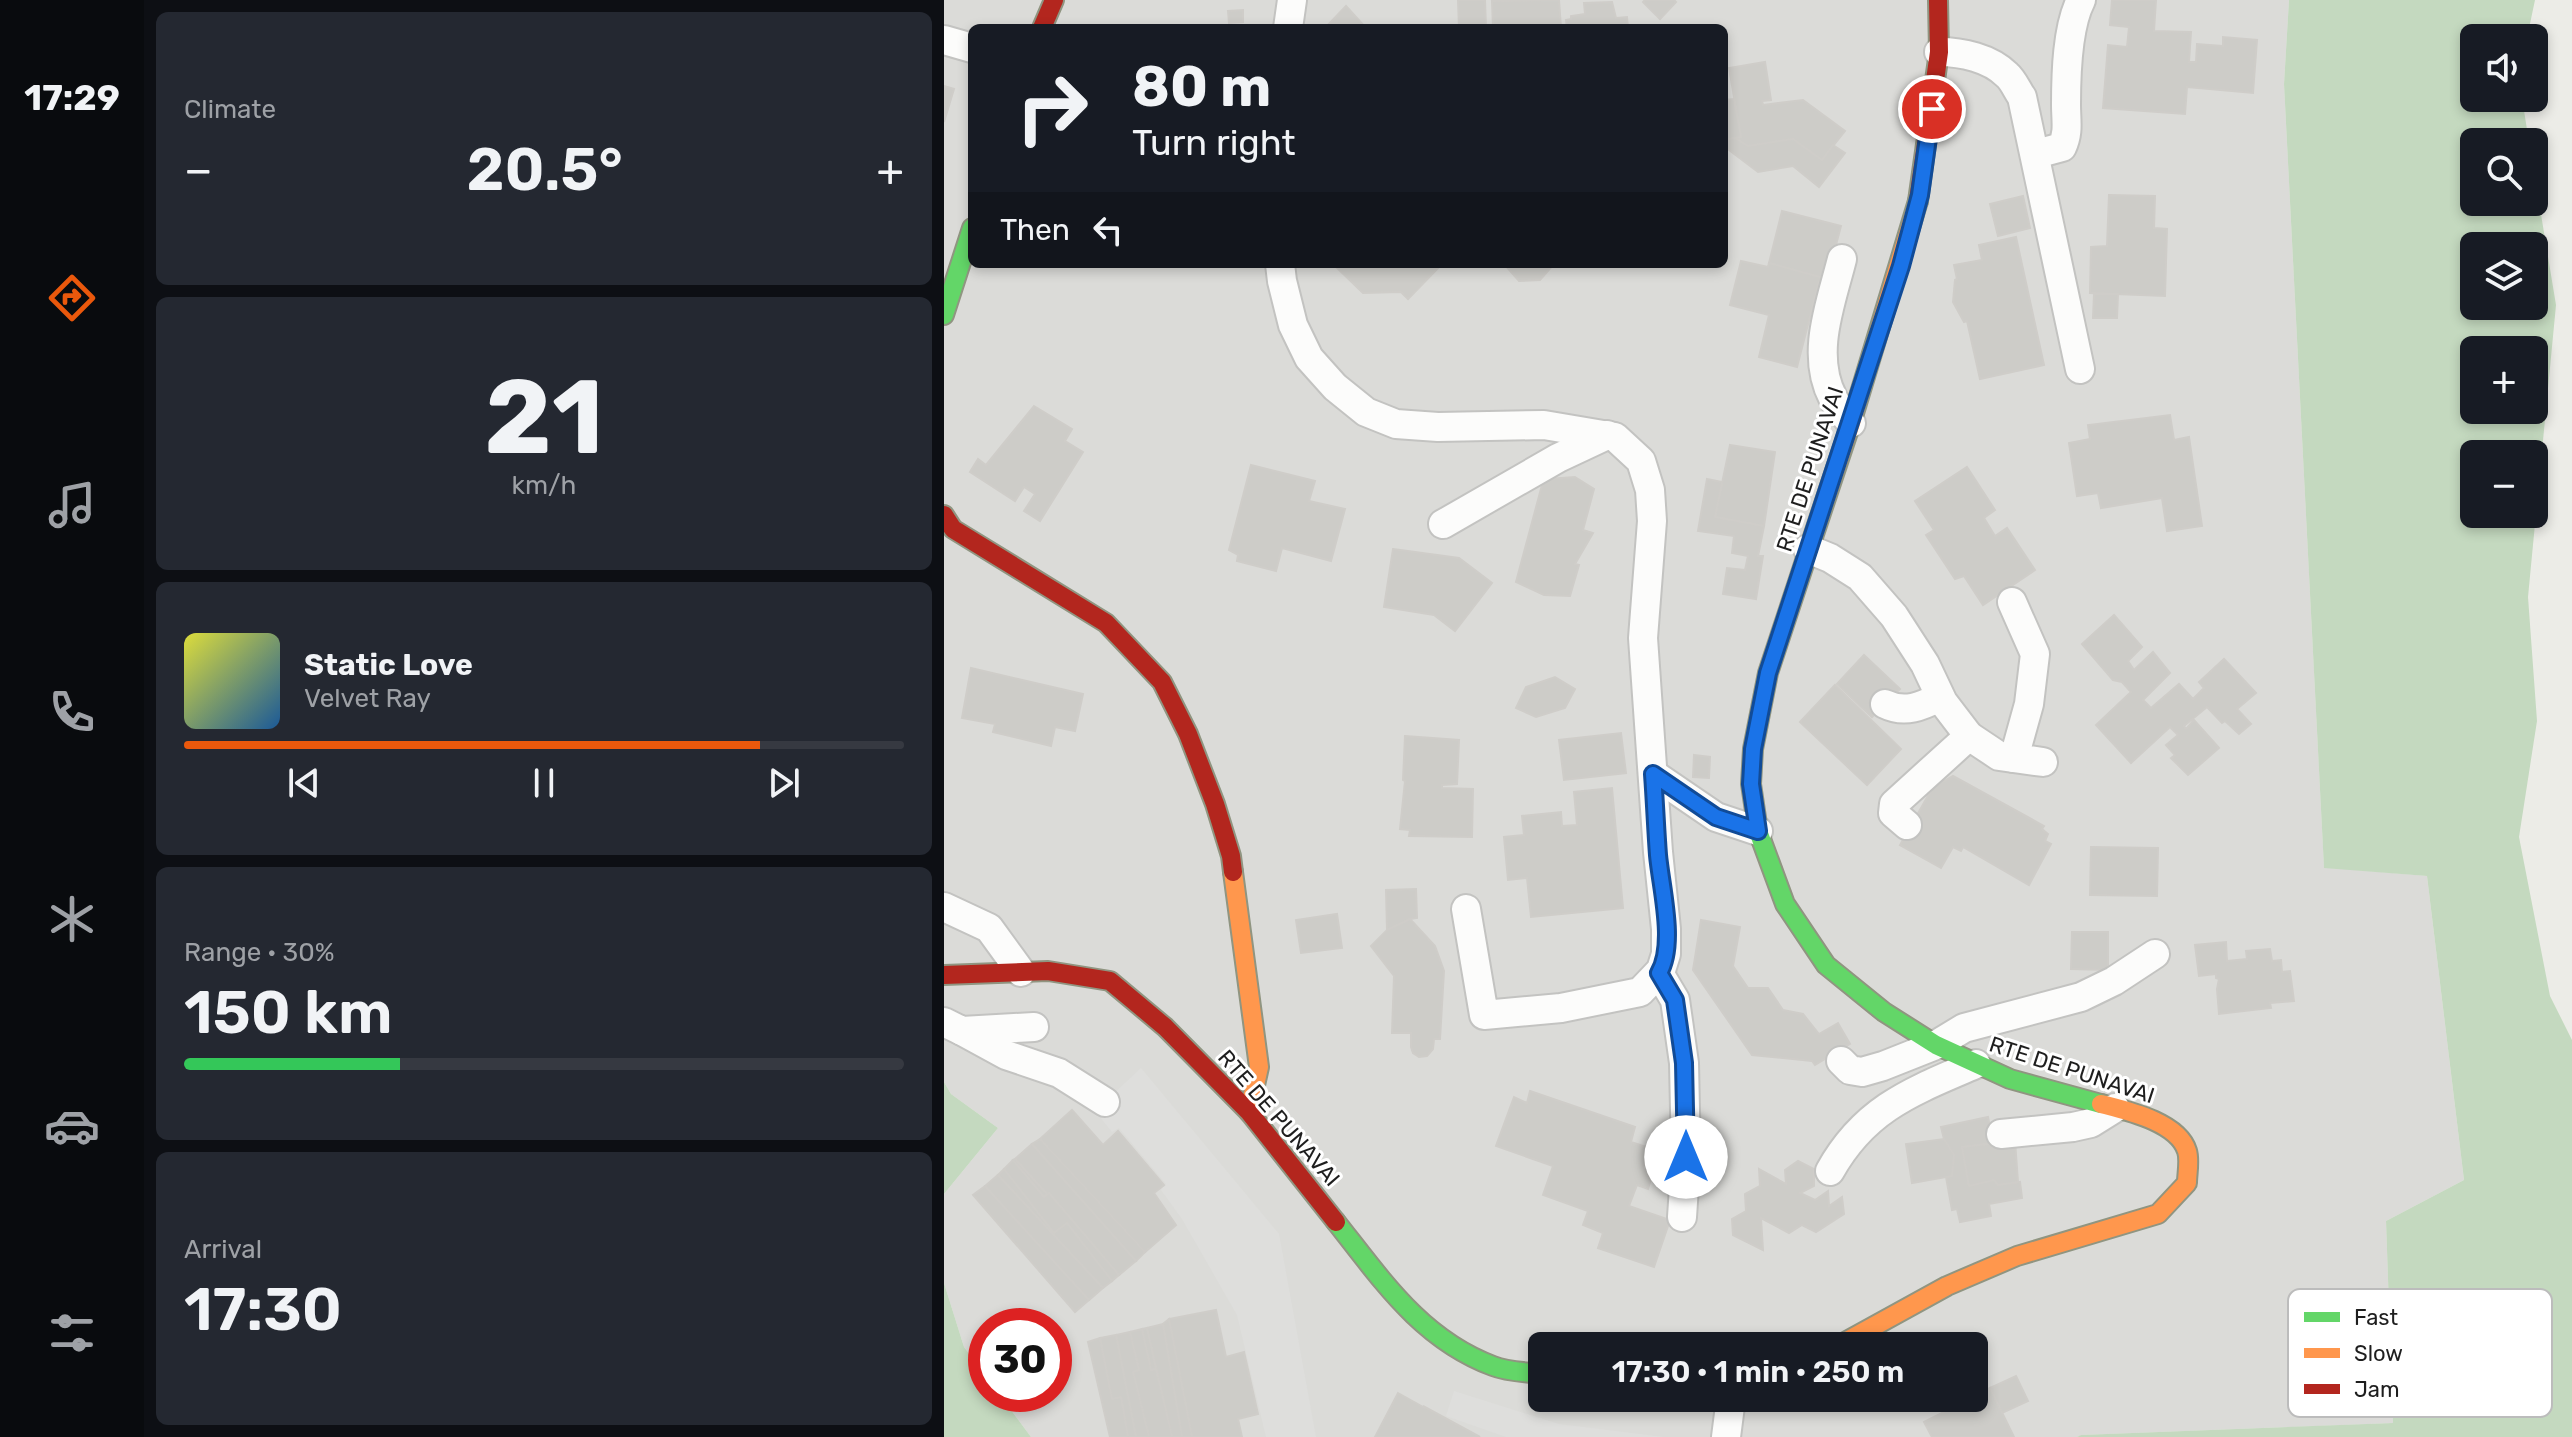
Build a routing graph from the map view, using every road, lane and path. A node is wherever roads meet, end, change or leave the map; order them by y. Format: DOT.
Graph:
graph roads {
  1 [pos="1054,0"];
  2 [pos="1292,0"];
  3 [pos="1938,0"];
  4 [pos="2081,0"];
  5 [pos="1044,24"];
  6 [pos="1289,24"];
  7 [pos="944,40"];
  8 [pos="968,47"];
  9 [pos="1939,52"];
  10 [pos="2036,154"];
  11 [pos="968,240"];
  12 [pos="1842,259"];
  13 [pos="1280,268"];
  14 [pos="944,315"];
  15 [pos="2080,369"];
  16 [pos="1851,423"];
  17 [pos="1607,435"];
  18 [pos="944,515"];
  19 [pos="1443,524"];
  20 [pos="1808,549"];
  21 [pos="2012,602"];
  22 [pos="1940,697"];
  23 [pos="1885,704"];
  24 [pos="1969,736"];
  25 [pos="2014,758"];
  26 [pos="2043,762"];
  27 [pos="1653,774"];
  28 [pos="1907,825"];
  29 [pos="1758,831"];
  30 [pos="944,907"];
  31 [pos="1466,909"];
  32 [pos="2155,954"];
  33 [pos="1021,972"];
  34 [pos="1659,973"];
  35 [pos="944,975"];
  36 [pos="953,1026"];
  37 [pos="1034,1027"];
  38 [pos="1936,1045"];
  39 [pos="1841,1061"];
  40 [pos="1976,1064"];
  41 [pos="1105,1102"];
  42 [pos="2115,1108"];
  43 [pos="1249,1112"];
  44 [pos="2001,1134"];
  45 [pos="1830,1171"];
  46 [pos="1682,1217"];
  47 [pos="1863,1332"];
  48 [pos="1528,1372"];
  49 [pos="1729,1412"];
  50 [pos="1726,1437"];
  1 -- 5 [label="main road"];
  2 -- 6 [label="street"];
  3 -- 9 [label="main road, RTE DE PUNAVAI"];
  4 -- 10 [label="street"];
  7 -- 8 [label="street"];
  9 -- 10 [label="street"];
  9 -- 16 [label="main road, RTE DE PUNAVAI"];
  10 -- 15 [label="street"];
  11 -- 14 [label="main road"];
  12 -- 16 [label="street"];
  13 -- 17 [label="street"];
  16 -- 20 [label="main road, RTE DE PUNAVAI"];
  17 -- 19 [label="street"];
  17 -- 27 [label="street"];
  18 -- 43 [label="main road"];
  20 -- 22 [label="street"];
  20 -- 29 [label="main road, RTE DE PUNAVAI"];
  21 -- 25 [label="street"];
  22 -- 23 [label="street"];
  22 -- 24 [label="street"];
  24 -- 25 [label="street"];
  24 -- 28 [label="street"];
  25 -- 26 [label="street"];
  27 -- 29 [label="street"];
  27 -- 34 [label="street"];
  29 -- 38 [label="main road, RTE DE PUNAVAI"];
  30 -- 33 [label="street"];
  31 -- 34 [label="street"];
  32 -- 38 [label="street"];
  33 -- 35 [label="main road, RTE DE PUNAVAI"];
  33 -- 43 [label="main road, RTE DE PUNAVAI"];
  34 -- 46 [label="street"];
  36 -- 37 [label="street"];
  36 -- 41 [label="street"];
  38 -- 39 [label="street"];
  38 -- 40 [label="main road, RTE DE PUNAVAI"];
  40 -- 42 [label="main road, RTE DE PUNAVAI"];
  40 -- 45 [label="street"];
  42 -- 44 [label="street"];
  42 -- 47 [label="main road, RTE DE PUNAVAI"];
  43 -- 48 [label="main road, RTE DE PUNAVAI"];
  49 -- 50 [label="street"];
}
